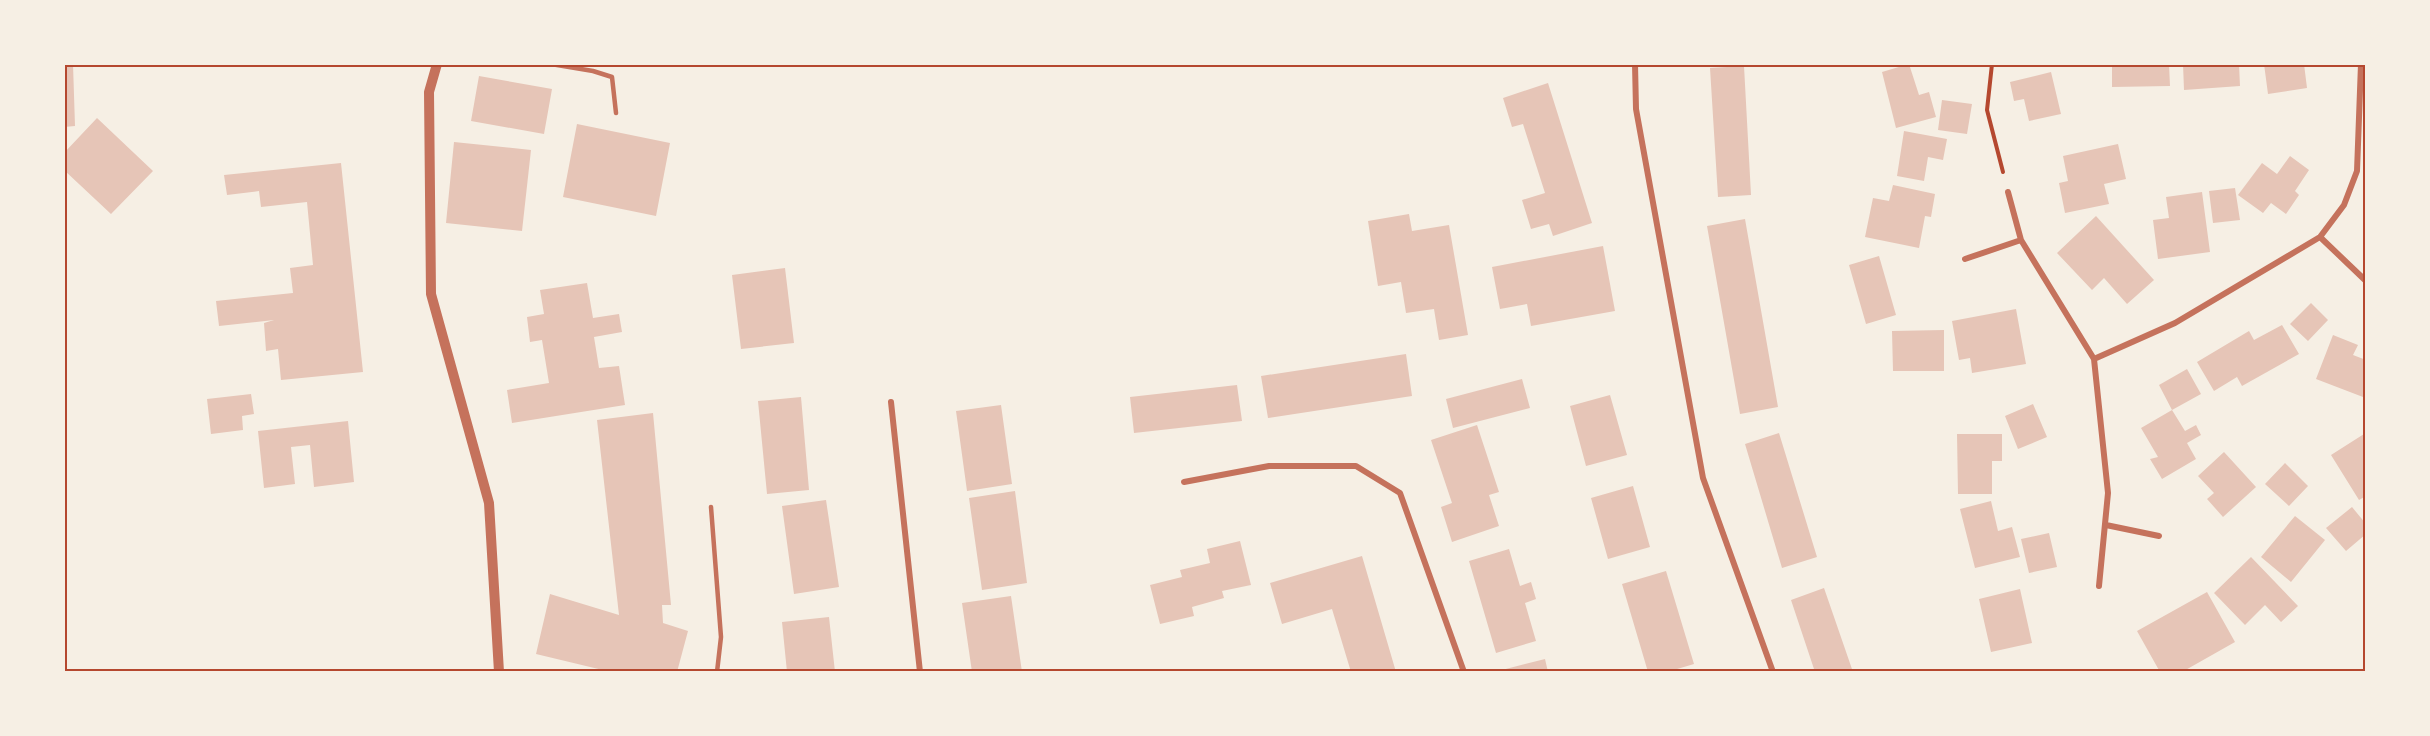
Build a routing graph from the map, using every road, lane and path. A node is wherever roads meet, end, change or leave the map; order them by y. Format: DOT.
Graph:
graph roads {
  1 [pos="437,64"];
  2 [pos="551,64"];
  3 [pos="1635,64"];
  4 [pos="1992,64"];
  5 [pos="2361,64"];
  6 [pos="616,113"];
  7 [pos="2008,192"];
  8 [pos="2320,237"];
  9 [pos="2021,240"];
  10 [pos="1965,259"];
  11 [pos="2366,281"];
  12 [pos="2094,358"];
  13 [pos="891,402"];
  14 [pos="1184,482"];
  15 [pos="711,507"];
  16 [pos="2106,525"];
  17 [pos="2159,536"];
  18 [pos="2099,586"];
  19 [pos="499,672"];
  20 [pos="717,672"];
  21 [pos="920,672"];
  22 [pos="1464,672"];
  23 [pos="1773,672"];
  1 -- 19 [label="street"];
  2 -- 6 [label="lane"];
  3 -- 23 [label="street"];
  4 -- 7 [label="path"];
  5 -- 8 [label="street"];
  7 -- 9 [label="street"];
  8 -- 11 [label="street"];
  8 -- 12 [label="street"];
  9 -- 10 [label="street"];
  9 -- 12 [label="street"];
  12 -- 16 [label="street"];
  13 -- 21 [label="street"];
  14 -- 22 [label="street"];
  15 -- 20 [label="lane"];
  16 -- 17 [label="street"];
  16 -- 18 [label="street"];
}
